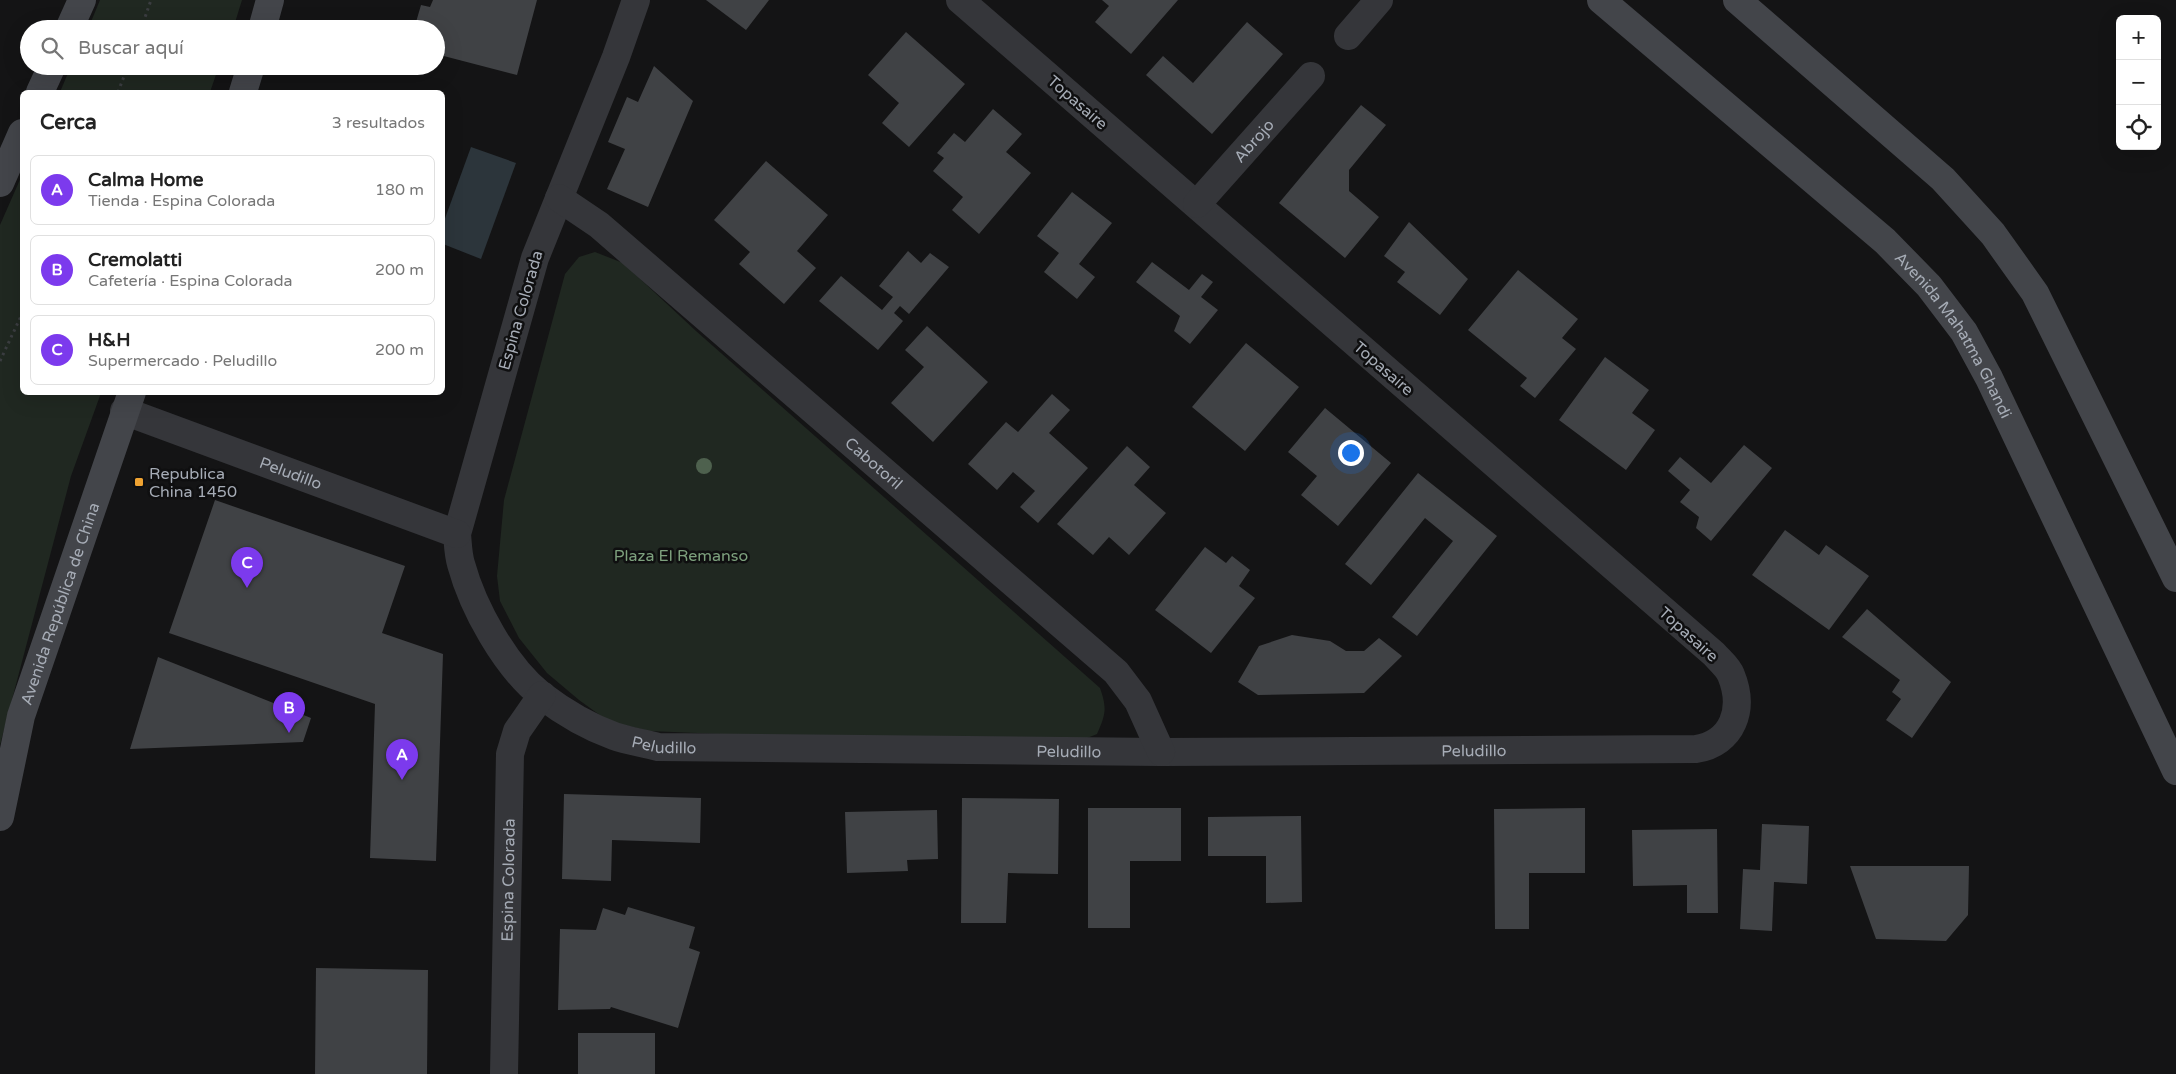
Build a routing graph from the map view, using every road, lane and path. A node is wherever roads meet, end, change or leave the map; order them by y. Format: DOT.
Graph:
graph roads {
  1 [pos="82,0"];
  2 [pos="151,0"];
  3 [pos="270,0"];
  4 [pos="636,0"];
  5 [pos="960,0"];
  6 [pos="1379,0"];
  7 [pos="1601,0"];
  8 [pos="1737,0"];
  9 [pos="73,20"];
  10 [pos="144,20"];
  11 [pos="264,20"];
  12 [pos="1348,36"];
  13 [pos="48,75"];
  14 [pos="125,75"];
  15 [pos="248,75"];
  16 [pos="1312,76"];
  17 [pos="41,90"];
  18 [pos="119,90"];
  19 [pos="244,90"];
  20 [pos="20,137"];
  21 [pos="0,183"];
  22 [pos="558,198"];
  23 [pos="1197,204"];
  24 [pos="20,318"];
  25 [pos="0,361"];
  26 [pos="128,402"];
  27 [pos="456,534"];
  28 [pos="2176,578"];
  29 [pos="488,627"];
  30 [pos="542,695"];
  31 [pos="1696,749"];
  32 [pos="1161,752"];
  33 [pos="2176,771"];
  34 [pos="0,817"];
  35 [pos="504,1074"];
  1 -- 9 [label="main road"];
  2 -- 10 [label="path"];
  3 -- 11 [label="main road"];
  4 -- 22 [label="street, Espina Colorada"];
  5 -- 23 [label="street, Topasaire"];
  6 -- 12 [label="street"];
  7 -- 33 [label="main road, Avenida Mahatma Ghandi"];
  8 -- 28 [label="main road"];
  13 -- 17 [label="main road"];
  14 -- 18 [label="path"];
  15 -- 19 [label="main road"];
  16 -- 23 [label="street, Abrojo"];
  20 -- 21 [label="main road"];
  22 -- 27 [label="street, Espina Colorada"];
  22 -- 32 [label="street, Cabotoril"];
  23 -- 31 [label="street, Topasaire"];
  24 -- 25 [label="path"];
  26 -- 27 [label="street, Peludillo"];
  26 -- 34 [label="main road, Avenida República de China"];
  27 -- 29 [label="street, Espina Colorada"];
  29 -- 30 [label="street, Peludillo"];
  30 -- 32 [label="street, Peludillo"];
  30 -- 35 [label="street, Espina Colorada"];
  31 -- 32 [label="street, Peludillo"];
}
